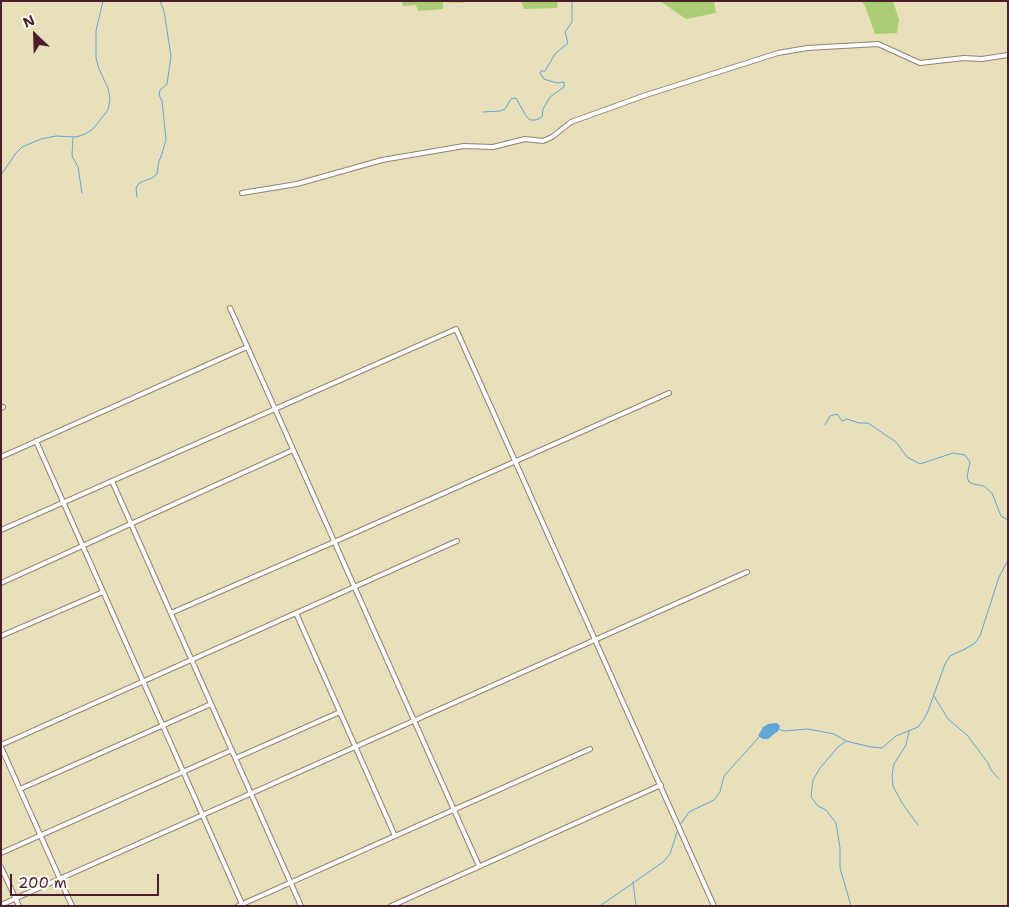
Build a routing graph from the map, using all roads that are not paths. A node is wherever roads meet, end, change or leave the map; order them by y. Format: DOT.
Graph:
graph roads {
  1 [pos="1008,55"];
  2 [pos="242,193"];
  3 [pos="230,308"];
  4 [pos="247,347"];
  5 [pos="669,393"];
  6 [pos="275,409"];
  7 [pos="36,441"];
  8 [pos="293,450"];
  9 [pos="1,457"];
  10 [pos="516,461"];
  11 [pos="112,481"];
  12 [pos="63,503"];
  13 [pos="131,525"];
  14 [pos="1,530"];
  15 [pos="457,541"];
  16 [pos="334,542"];
  17 [pos="82,546"];
  18 [pos="746,572"];
  19 [pos="1,583"];
  20 [pos="354,587"];
  21 [pos="103,592"];
  22 [pos="170,613"];
  23 [pos="296,613"];
  24 [pos="1,636"];
  25 [pos="596,640"];
  26 [pos="192,660"];
  27 [pos="143,681"];
  28 [pos="211,704"];
  29 [pos="340,712"];
  30 [pos="414,721"];
  31 [pos="162,726"];
  32 [pos="1,746"];
  33 [pos="356,747"];
  34 [pos="590,749"];
  35 [pos="232,750"];
  36 [pos="236,758"];
  37 [pos="183,772"];
  38 [pos="660,785"];
  39 [pos="20,789"];
  40 [pos="251,793"];
  41 [pos="454,810"];
  42 [pos="202,815"];
  43 [pos="41,835"];
  44 [pos="395,836"];
  45 [pos="1,853"];
  46 [pos="479,866"];
  47 [pos="1,867"];
  48 [pos="60,879"];
  49 [pos="291,882"];
  50 [pos="15,899"];
  51 [pos="1,905"];
  52 [pos="241,905"];
  53 [pos="18,906"];
  54 [pos="72,906"];
  55 [pos="301,906"];
  56 [pos="391,906"];
  57 [pos="714,906"];
  1 -- 2 [label="street"];
  3 -- 4 [label="street"];
  4 -- 6 [label="street"];
  4 -- 7 [label="street"];
  5 -- 10 [label="street"];
  6 -- 8 [label="street"];
  6 -- 10 [label="street"];
  6 -- 11 [label="street"];
  7 -- 9 [label="street"];
  7 -- 12 [label="street"];
  8 -- 13 [label="street"];
  8 -- 16 [label="street"];
  10 -- 16 [label="street"];
  10 -- 25 [label="street"];
  11 -- 12 [label="street"];
  11 -- 13 [label="street"];
  12 -- 14 [label="street"];
  12 -- 17 [label="street"];
  13 -- 17 [label="street"];
  13 -- 22 [label="street"];
  15 -- 20 [label="street"];
  16 -- 20 [label="street"];
  16 -- 22 [label="street"];
  17 -- 19 [label="street"];
  17 -- 21 [label="street"];
  18 -- 25 [label="street"];
  20 -- 23 [label="street"];
  20 -- 30 [label="street"];
  21 -- 24 [label="street"];
  21 -- 27 [label="street"];
  22 -- 26 [label="street"];
  23 -- 26 [label="street"];
  23 -- 29 [label="street"];
  25 -- 30 [label="street"];
  25 -- 38 [label="street"];
  26 -- 27 [label="street"];
  26 -- 28 [label="street"];
  27 -- 31 [label="street"];
  27 -- 32 [label="street"];
  28 -- 31 [label="street"];
  28 -- 35 [label="street"];
  29 -- 33 [label="street"];
  29 -- 36 [label="street"];
  30 -- 33 [label="street"];
  30 -- 41 [label="street"];
  31 -- 37 [label="street"];
  31 -- 39 [label="street"];
  32 -- 39 [label="street"];
  33 -- 40 [label="street"];
  33 -- 44 [label="street"];
  34 -- 41 [label="street"];
  35 -- 36 [label="street"];
  35 -- 37 [label="street"];
  36 -- 40 [label="street"];
  37 -- 42 [label="street"];
  37 -- 43 [label="street"];
  38 -- 46 [label="street"];
  38 -- 57 [label="street"];
  39 -- 43 [label="street"];
  40 -- 42 [label="street"];
  40 -- 49 [label="street"];
  41 -- 44 [label="street"];
  41 -- 46 [label="street"];
  42 -- 48 [label="street"];
  42 -- 52 [label="street"];
  43 -- 45 [label="street"];
  43 -- 48 [label="street"];
  44 -- 49 [label="street"];
  46 -- 56 [label="street"];
  47 -- 50 [label="street"];
  48 -- 50 [label="street"];
  48 -- 54 [label="street"];
  49 -- 52 [label="street"];
  49 -- 55 [label="street"];
  50 -- 51 [label="street"];
  50 -- 53 [label="street"];
}
